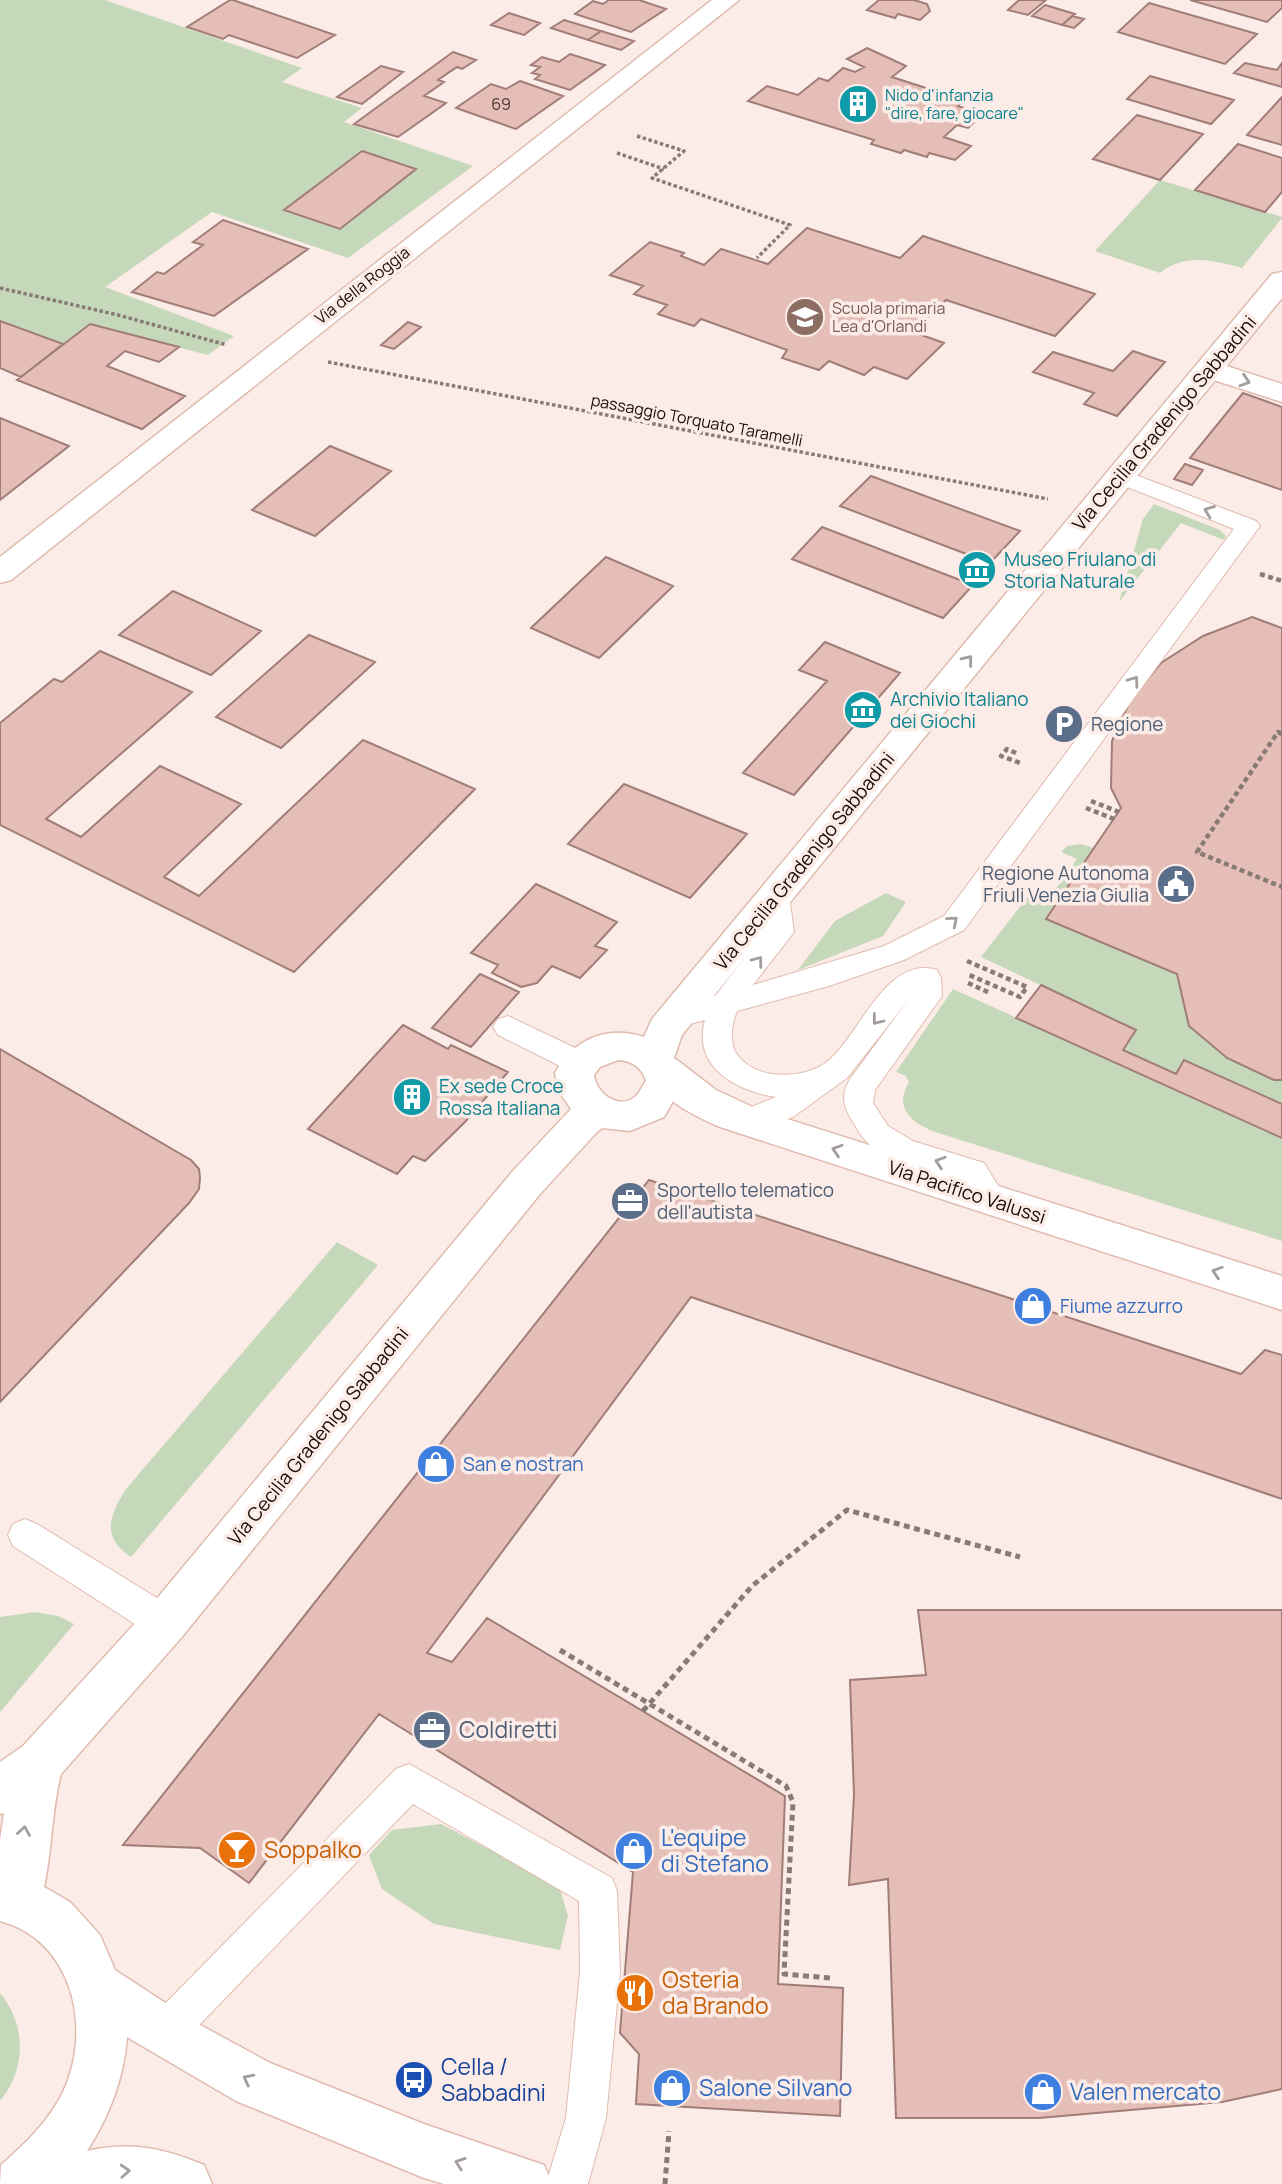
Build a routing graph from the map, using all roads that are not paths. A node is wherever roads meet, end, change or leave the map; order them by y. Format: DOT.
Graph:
graph roads {
  1 [pos="726,0"];
  2 [pos="1282,280"];
  3 [pos="1208,369"];
  4 [pos="1282,393"];
  5 [pos="1120,476"];
  6 [pos="0,573"];
  7 [pos="775,895"];
  8 [pos="727,1002"];
  9 [pos="676,1017"];
  10 [pos="508,1027"];
  11 [pos="580,1063"];
  12 [pos="659,1064"];
  13 [pos="827,1078"];
  14 [pos="596,1111"];
  15 [pos="747,1121"];
  16 [pos="992,1200"];
  17 [pos="1282,1293"];
  18 [pos="25,1535"];
  19 [pos="165,1623"];
  20 [pos="40,1762"];
  21 [pos="0,1791"];
  22 [pos="8,1897"];
  23 [pos="98,1988"];
  24 [pos="165,2032"];
  25 [pos="20,2184"];
  26 [pos="64,2184"];
  27 [pos="185,2184"];
  28 [pos="525,2184"];
  29 [pos="567,2184"];
  1 -- 6 [label="street, Via della Roggia"];
  2 -- 3 [label="street, Via Cecilia Gradenigo Sabbadini"];
  3 -- 4 [label="street, one-way"];
  3 -- 5 [label="street, Via Cecilia Gradenigo Sabbadini"];
  7 -- 5 [label="street, Via Cecilia Gradenigo Sabbadini, one-way"];
  8 -- 5 [label="lane, one-way"];
  8 -- 7 [label="lane, one-way"];
  7 -- 9 [label="street, Via Cecilia Gradenigo Sabbadini"];
  8 -- 9 [label="lane"];
  8 -- 13 [label="lane"];
  9 -- 12 [label="street, Via Cecilia Gradenigo Sabbadini"];
  10 -- 11 [label="lane"];
  11 -- 12 [label="street"];
  11 -- 14 [label="street"];
  12 -- 14 [label="street, Via Cecilia Gradenigo Sabbadini"];
  12 -- 15 [label="street, Via Pacifico Valussi"];
  13 -- 15 [label="lane"];
  16 -- 13 [label="lane, one-way"];
  14 -- 19 [label="street, Via Cecilia Gradenigo Sabbadini"];
  16 -- 15 [label="street, Via Pacifico Valussi, one-way"];
  17 -- 16 [label="street, Via Pacifico Valussi, one-way"];
  18 -- 19 [label="lane"];
  19 -- 20 [label="street, Via Cecilia Gradenigo Sabbadini"];
  20 -- 21 [label="street, Via Cecilia Gradenigo Sabbadini"];
  22 -- 20 [label="street, Via Cecilia Gradenigo Sabbadini, one-way"];
  22 -- 23 [label="street"];
  23 -- 24 [label="street"];
  23 -- 25 [label="street"];
  28 -- 24 [label="street, one-way"];
  24 -- 29 [label="lane"];
  26 -- 27 [label="street, one-way"];
}
